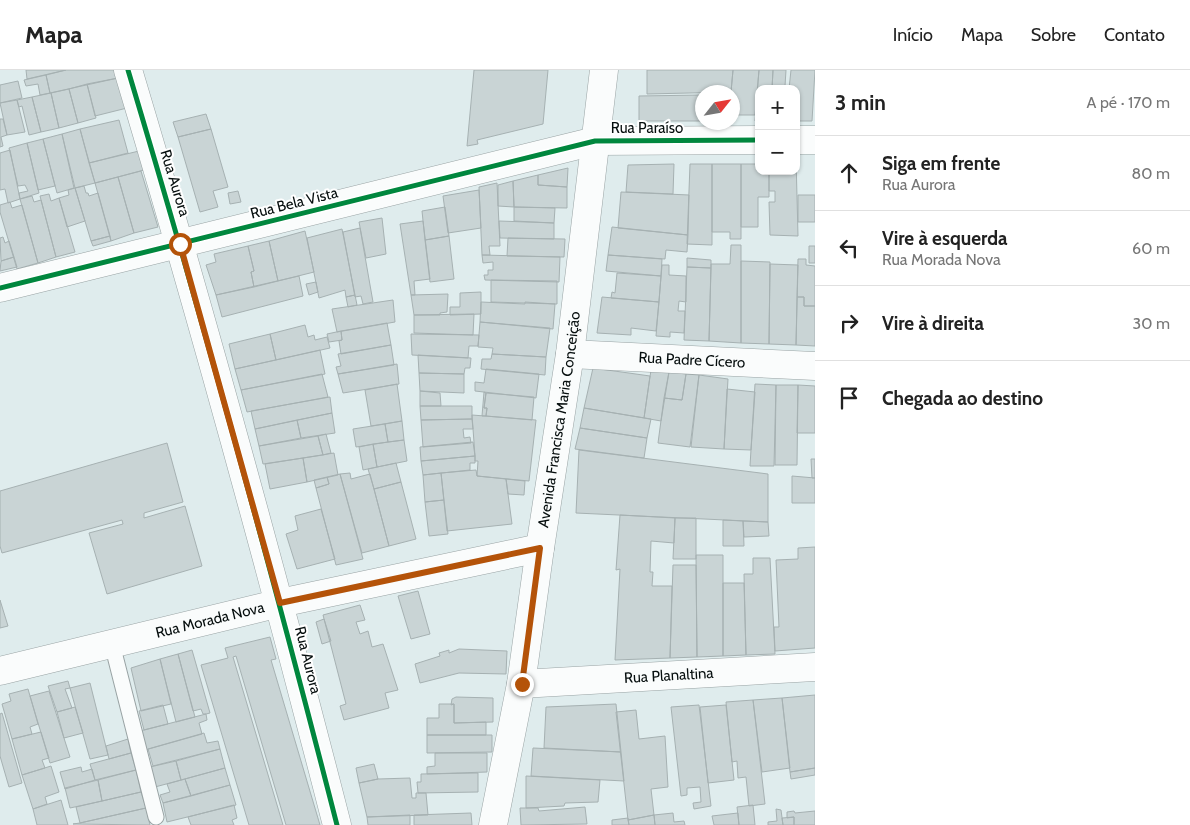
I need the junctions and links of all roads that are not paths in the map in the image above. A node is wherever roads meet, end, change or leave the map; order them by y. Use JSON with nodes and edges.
{"nodes":[{"id":1,"x":128,"y":70,"type":"edge"},
{"id":2,"x":604,"y":70,"type":"edge"},
{"id":3,"x":755,"y":140,"type":"edge"},
{"id":4,"x":800,"y":140,"type":"edge"},
{"id":5,"x":815,"y":140,"type":"edge"},
{"id":6,"x":595,"y":141,"type":"junction"},
{"id":7,"x":180,"y":244,"type":"junction"},
{"id":8,"x":0,"y":288,"type":"edge"},
{"id":9,"x":570,"y":354,"type":"junction"},
{"id":10,"x":815,"y":366,"type":"edge"},
{"id":11,"x":540,"y":548,"type":"junction"},
{"id":12,"x":280,"y":603,"type":"junction"},
{"id":13,"x":112,"y":644,"type":"junction"},
{"id":14,"x":815,"y":668,"type":"edge"},
{"id":15,"x":0,"y":671,"type":"edge"},
{"id":16,"x":522,"y":684,"type":"junction"},
{"id":17,"x":156,"y":817,"type":"dead end"},
{"id":18,"x":337,"y":825,"type":"edge"},
{"id":19,"x":493,"y":825,"type":"edge"}],
"edges":[{"from":1,"to":7,"type":"street","name":"Rua Aurora"},
{"from":2,"to":6,"type":"street","name":"Avenida Francisca Maria Conceição"},
{"from":3,"to":6,"type":"street","name":"Rua Paraíso"},
{"from":4,"to":5,"type":"street"},
{"from":6,"to":7,"type":"street","name":"Rua Bela Vista"},
{"from":6,"to":9,"type":"street","name":"Avenida Francisca Maria Conceição"},
{"from":7,"to":8,"type":"street","name":"Rua Bela Vista"},
{"from":7,"to":12,"type":"street","name":"Rua Aurora"},
{"from":9,"to":10,"type":"street","name":"Rua Padre Cícero"},
{"from":9,"to":11,"type":"street","name":"Avenida Francisca Maria Conceição"},
{"from":11,"to":12,"type":"street","name":"Rua Morada Nova"},
{"from":11,"to":16,"type":"street","name":"Avenida Francisca Maria Conceição"},
{"from":12,"to":13,"type":"street","name":"Rua Morada Nova"},
{"from":12,"to":18,"type":"street","name":"Rua Aurora"},
{"from":13,"to":15,"type":"street","name":"Rua Morada Nova"},
{"from":13,"to":17,"type":"lane"},
{"from":14,"to":16,"type":"street","name":"Rua Planaltina"},
{"from":16,"to":19,"type":"street","name":"Avenida Francisca Maria Conceição"}]}
